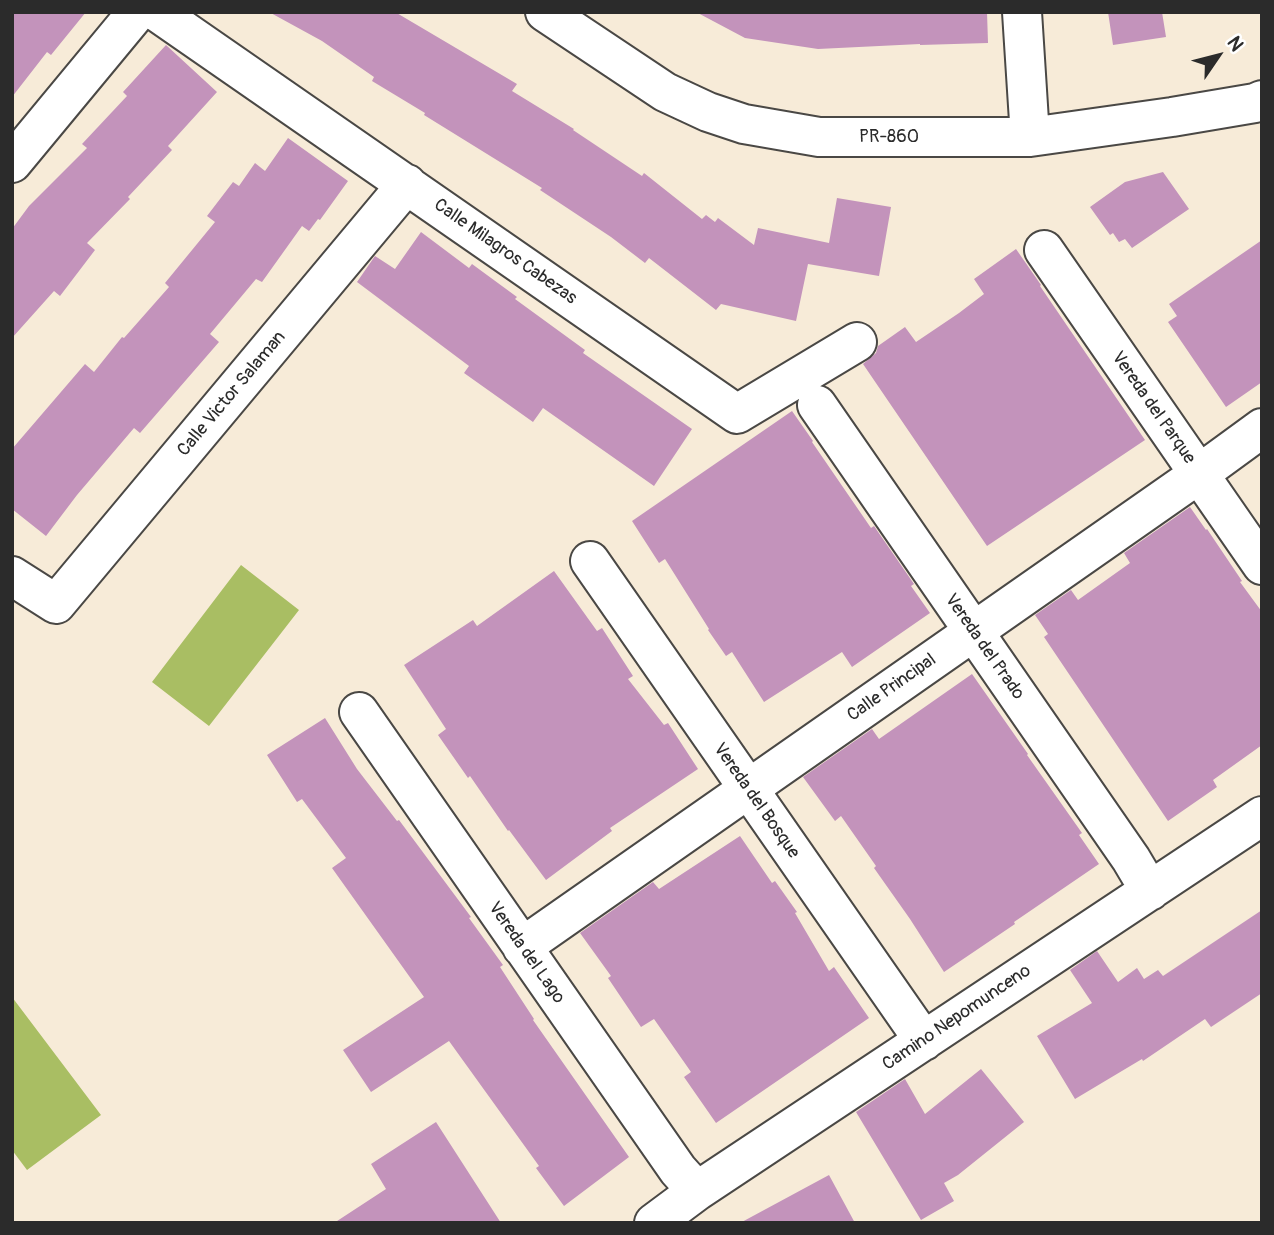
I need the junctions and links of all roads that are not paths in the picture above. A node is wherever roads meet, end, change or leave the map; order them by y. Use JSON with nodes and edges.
{"nodes":[{"id":1,"x":137,"y":12,"type":"edge"},
{"id":2,"x":157,"y":12,"type":"edge"},
{"id":3,"x":545,"y":12,"type":"edge"},
{"id":4,"x":1022,"y":12,"type":"edge"},
{"id":5,"x":1262,"y":100,"type":"edge"},
{"id":6,"x":1030,"y":137,"type":"junction"},
{"id":7,"x":12,"y":163,"type":"edge"},
{"id":8,"x":407,"y":184,"type":"junction"},
{"id":9,"x":1044,"y":250,"type":"dead end"},
{"id":10,"x":857,"y":342,"type":"dead end"},
{"id":11,"x":817,"y":405,"type":"dead end"},
{"id":12,"x":1262,"y":428,"type":"edge"},
{"id":13,"x":1199,"y":474,"type":"junction"},
{"id":14,"x":590,"y":561,"type":"dead end"},
{"id":15,"x":1262,"y":565,"type":"edge"},
{"id":16,"x":12,"y":576,"type":"edge"},
{"id":17,"x":973,"y":631,"type":"junction"},
{"id":18,"x":359,"y":712,"type":"dead end"},
{"id":19,"x":747,"y":789,"type":"junction"},
{"id":20,"x":1262,"y":816,"type":"edge"},
{"id":21,"x":1150,"y":891,"type":"junction"},
{"id":22,"x":522,"y":947,"type":"junction"},
{"id":23,"x":924,"y":1041,"type":"junction"},
{"id":24,"x":697,"y":1191,"type":"junction"},
{"id":25,"x":654,"y":1223,"type":"edge"}],
"edges":[{"from":1,"to":7,"type":"street"},
{"from":2,"to":8,"type":"street","name":"Calle Milagros Cabezas"},
{"from":3,"to":6,"type":"street","name":"PR-860","number":"PR-860"},
{"from":4,"to":6,"type":"street"},
{"from":5,"to":6,"type":"street","name":"PR-860","number":"PR-860"},
{"from":8,"to":10,"type":"street","name":"Calle Milagros Cabezas"},
{"from":8,"to":16,"type":"street","name":"Calle Victor Salaman"},
{"from":9,"to":13,"type":"street","name":"Vereda del Parque"},
{"from":11,"to":17,"type":"street","name":"Vereda del Prado"},
{"from":12,"to":13,"type":"street","name":"Calle Principal"},
{"from":13,"to":15,"type":"street","name":"Vereda del Parque"},
{"from":13,"to":17,"type":"street","name":"Calle Principal"},
{"from":14,"to":19,"type":"street","name":"Vereda del Bosque"},
{"from":17,"to":19,"type":"street","name":"Calle Principal"},
{"from":17,"to":21,"type":"street","name":"Vereda del Prado"},
{"from":18,"to":22,"type":"street","name":"Vereda del Lago"},
{"from":19,"to":22,"type":"street","name":"Calle Principal"},
{"from":19,"to":23,"type":"street","name":"Vereda del Bosque"},
{"from":20,"to":21,"type":"street","name":"Camino Nepomunceno"},
{"from":21,"to":23,"type":"street","name":"Camino Nepomunceno"},
{"from":22,"to":24,"type":"street","name":"Vereda del Lago"},
{"from":23,"to":24,"type":"street","name":"Camino Nepomunceno"},
{"from":24,"to":25,"type":"street","name":"Camino Nepomunceno"}]}
